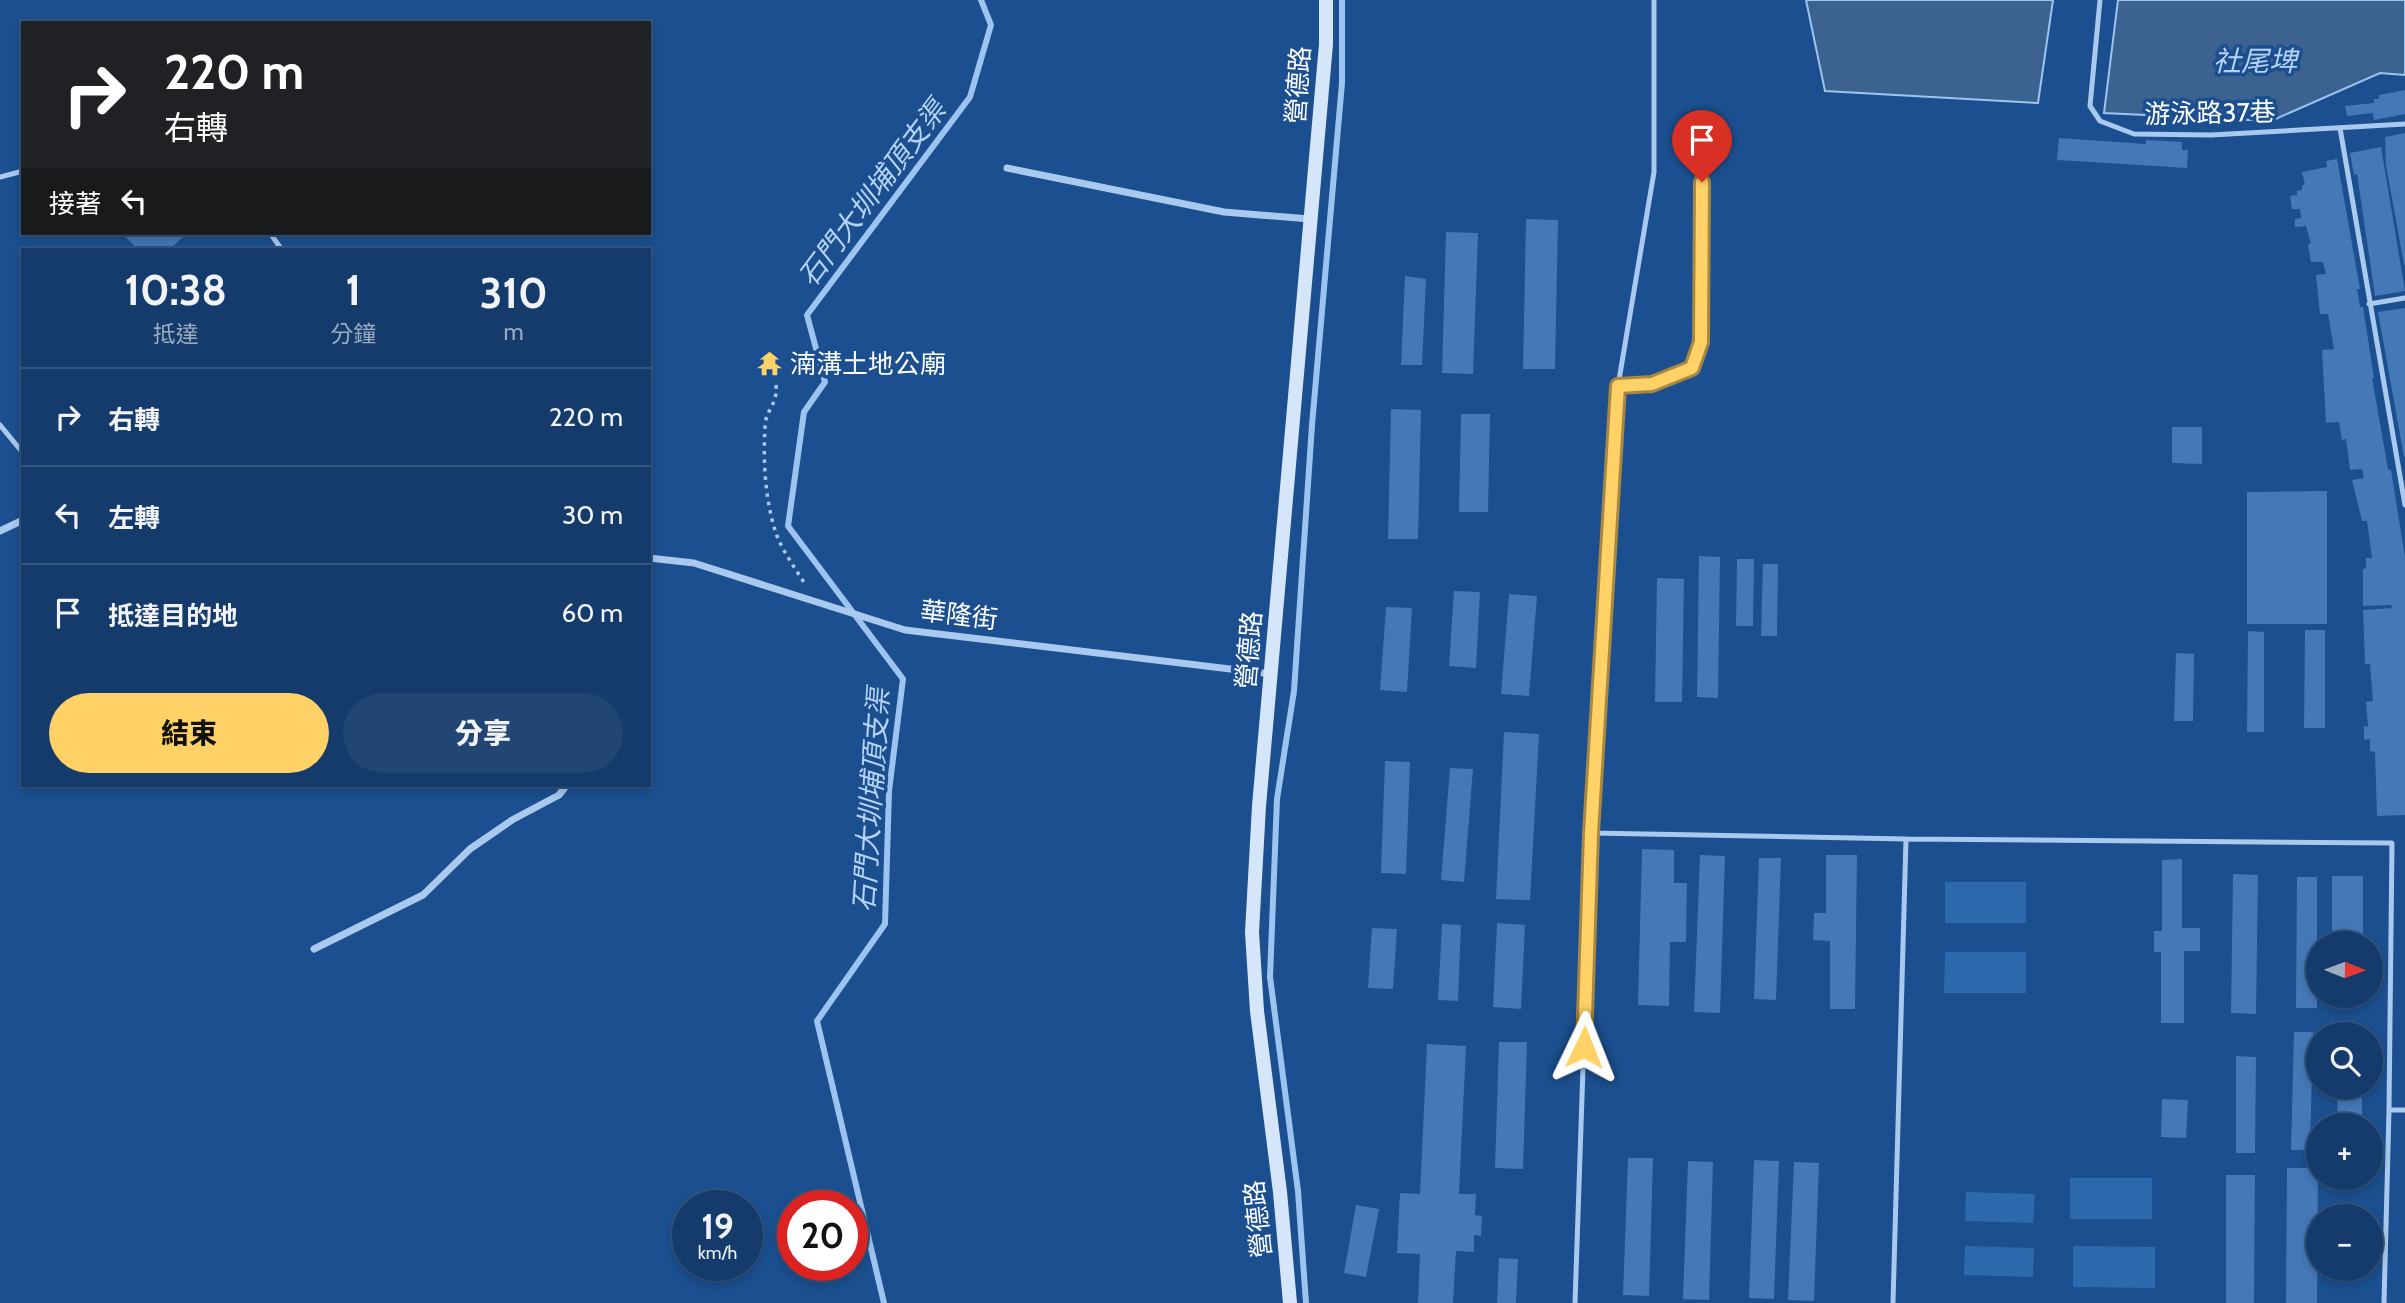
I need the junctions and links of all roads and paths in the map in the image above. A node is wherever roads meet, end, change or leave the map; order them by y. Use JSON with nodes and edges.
{"nodes":[{"id":1,"x":1326,"y":0,"type":"edge"},
{"id":2,"x":1654,"y":0,"type":"edge"},
{"id":3,"x":2100,"y":0,"type":"edge"},
{"id":4,"x":2405,"y":124,"type":"edge"},
{"id":5,"x":2340,"y":128,"type":"junction"},
{"id":6,"x":1007,"y":168,"type":"dead end"},
{"id":7,"x":21,"y":172,"type":"edge"},
{"id":8,"x":0,"y":177,"type":"edge"},
{"id":9,"x":1702,"y":182,"type":"dead end"},
{"id":10,"x":1311,"y":219,"type":"junction"},
{"id":11,"x":2405,"y":298,"type":"edge"},
{"id":12,"x":2369,"y":304,"type":"junction"},
{"id":13,"x":776,"y":386,"type":"dead end"},
{"id":14,"x":1618,"y":386,"type":"junction"},
{"id":15,"x":0,"y":425,"type":"edge"},
{"id":16,"x":21,"y":451,"type":"edge"},
{"id":17,"x":2402,"y":468,"type":"edge"},
{"id":18,"x":2405,"y":505,"type":"edge"},
{"id":19,"x":21,"y":521,"type":"edge"},
{"id":20,"x":0,"y":531,"type":"edge"},
{"id":21,"x":651,"y":558,"type":"edge"},
{"id":22,"x":808,"y":589,"type":"dead end"},
{"id":23,"x":1272,"y":674,"type":"junction"},
{"id":24,"x":565,"y":787,"type":"edge"},
{"id":25,"x":1591,"y":833,"type":"junction"},
{"id":26,"x":1906,"y":839,"type":"junction"},
{"id":27,"x":314,"y":949,"type":"dead end"},
{"id":28,"x":2389,"y":1110,"type":"junction"},
{"id":29,"x":2405,"y":1110,"type":"edge"},
{"id":30,"x":1290,"y":1303,"type":"edge"},
{"id":31,"x":1575,"y":1303,"type":"edge"},
{"id":32,"x":1894,"y":1303,"type":"edge"},
{"id":33,"x":2384,"y":1303,"type":"edge"}],
"edges":[{"from":1,"to":10,"type":"street","name":"營德路"},
{"from":2,"to":14,"type":"lane"},
{"from":3,"to":5,"type":"lane","name":"游泳路37巷"},
{"from":4,"to":5,"type":"lane","name":"游泳路37巷"},
{"from":5,"to":12,"type":"lane"},
{"from":6,"to":10,"type":"street"},
{"from":7,"to":8,"type":"lane"},
{"from":9,"to":14,"type":"lane"},
{"from":10,"to":23,"type":"street","name":"營德路"},
{"from":11,"to":12,"type":"lane"},
{"from":12,"to":17,"type":"lane"},
{"from":13,"to":22,"type":"path"},
{"from":14,"to":25,"type":"lane"},
{"from":15,"to":16,"type":"lane"},
{"from":17,"to":18,"type":"lane"},
{"from":19,"to":20,"type":"street"},
{"from":21,"to":23,"type":"street","name":"華隆街"},
{"from":23,"to":30,"type":"street","name":"營德路"},
{"from":24,"to":27,"type":"street"},
{"from":25,"to":26,"type":"lane"},
{"from":25,"to":31,"type":"lane"},
{"from":26,"to":28,"type":"lane"},
{"from":26,"to":32,"type":"lane"},
{"from":28,"to":29,"type":"lane"},
{"from":28,"to":33,"type":"lane"}]}
